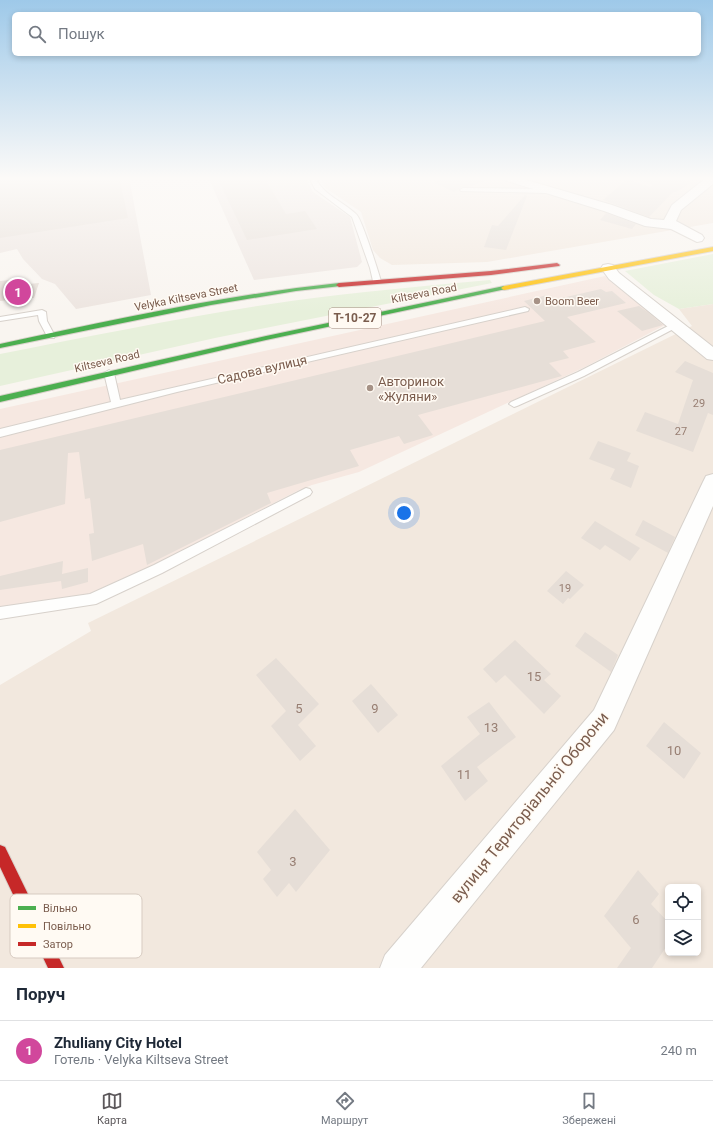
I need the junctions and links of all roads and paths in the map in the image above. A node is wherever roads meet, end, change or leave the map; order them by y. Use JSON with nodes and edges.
{"nodes":[{"id":1,"x":357,"y":222,"type":"edge"},
{"id":2,"x":643,"y":222,"type":"edge"},
{"id":3,"x":668,"y":222,"type":"edge"},
{"id":4,"x":673,"y":225,"type":"junction"},
{"id":5,"x":702,"y":237,"type":"joint"},
{"id":6,"x":682,"y":241,"type":"dead end"},
{"id":7,"x":713,"y":249,"type":"edge"},
{"id":8,"x":563,"y":264,"type":"dead end"},
{"id":9,"x":608,"y":268,"type":"junction"},
{"id":10,"x":377,"y":281,"type":"junction"},
{"id":11,"x":525,"y":309,"type":"dead end"},
{"id":12,"x":0,"y":319,"type":"edge"},
{"id":13,"x":677,"y":325,"type":"junction"},
{"id":14,"x":51,"y":336,"type":"junction"},
{"id":15,"x":0,"y":346,"type":"edge"},
{"id":16,"x":713,"y":355,"type":"edge"},
{"id":17,"x":109,"y":372,"type":"junction"},
{"id":18,"x":0,"y":399,"type":"edge"},
{"id":19,"x":116,"y":404,"type":"junction"},
{"id":20,"x":514,"y":404,"type":"dead end"},
{"id":21,"x":0,"y":433,"type":"edge"},
{"id":22,"x":713,"y":482,"type":"edge"},
{"id":23,"x":306,"y":492,"type":"dead end"},
{"id":24,"x":0,"y":613,"type":"edge"},
{"id":25,"x":0,"y":852,"type":"edge"},
{"id":26,"x":20,"y":894,"type":"edge"},
{"id":27,"x":51,"y":958,"type":"edge"},
{"id":28,"x":56,"y":968,"type":"edge"},
{"id":29,"x":398,"y":968,"type":"edge"}],
"edges":[{"from":1,"to":10,"type":"lane"},
{"from":2,"to":4,"type":"street"},
{"from":3,"to":4,"type":"street"},
{"from":4,"to":5,"type":"street"},
{"from":5,"to":6,"type":"main road"},
{"from":7,"to":9,"type":"main road","name":"Kiltseva Road","number":"Т-10-27"},
{"from":8,"to":10,"type":"main road","name":"Kiltseva Road"},
{"from":9,"to":13,"type":"street"},
{"from":9,"to":17,"type":"main road","name":"Kiltseva Road","number":"Т-10-27"},
{"from":10,"to":14,"type":"main road","name":"Velyka Kiltseva Street"},
{"from":11,"to":19,"type":"lane","name":"Садова вулиця"},
{"from":12,"to":14,"type":"lane"},
{"from":13,"to":16,"type":"street"},
{"from":13,"to":20,"type":"lane"},
{"from":14,"to":15,"type":"main road","name":"Velyka Kiltseva Street"},
{"from":17,"to":18,"type":"main road","name":"Kiltseva Road","number":"Т-10-27"},
{"from":17,"to":19,"type":"lane"},
{"from":19,"to":21,"type":"lane","name":"Садова вулиця"},
{"from":22,"to":29,"type":"street","name":"вулиця Територіальної Оборони"},
{"from":23,"to":24,"type":"lane"},
{"from":25,"to":26,"type":"main road"},
{"from":27,"to":28,"type":"main road"}]}
